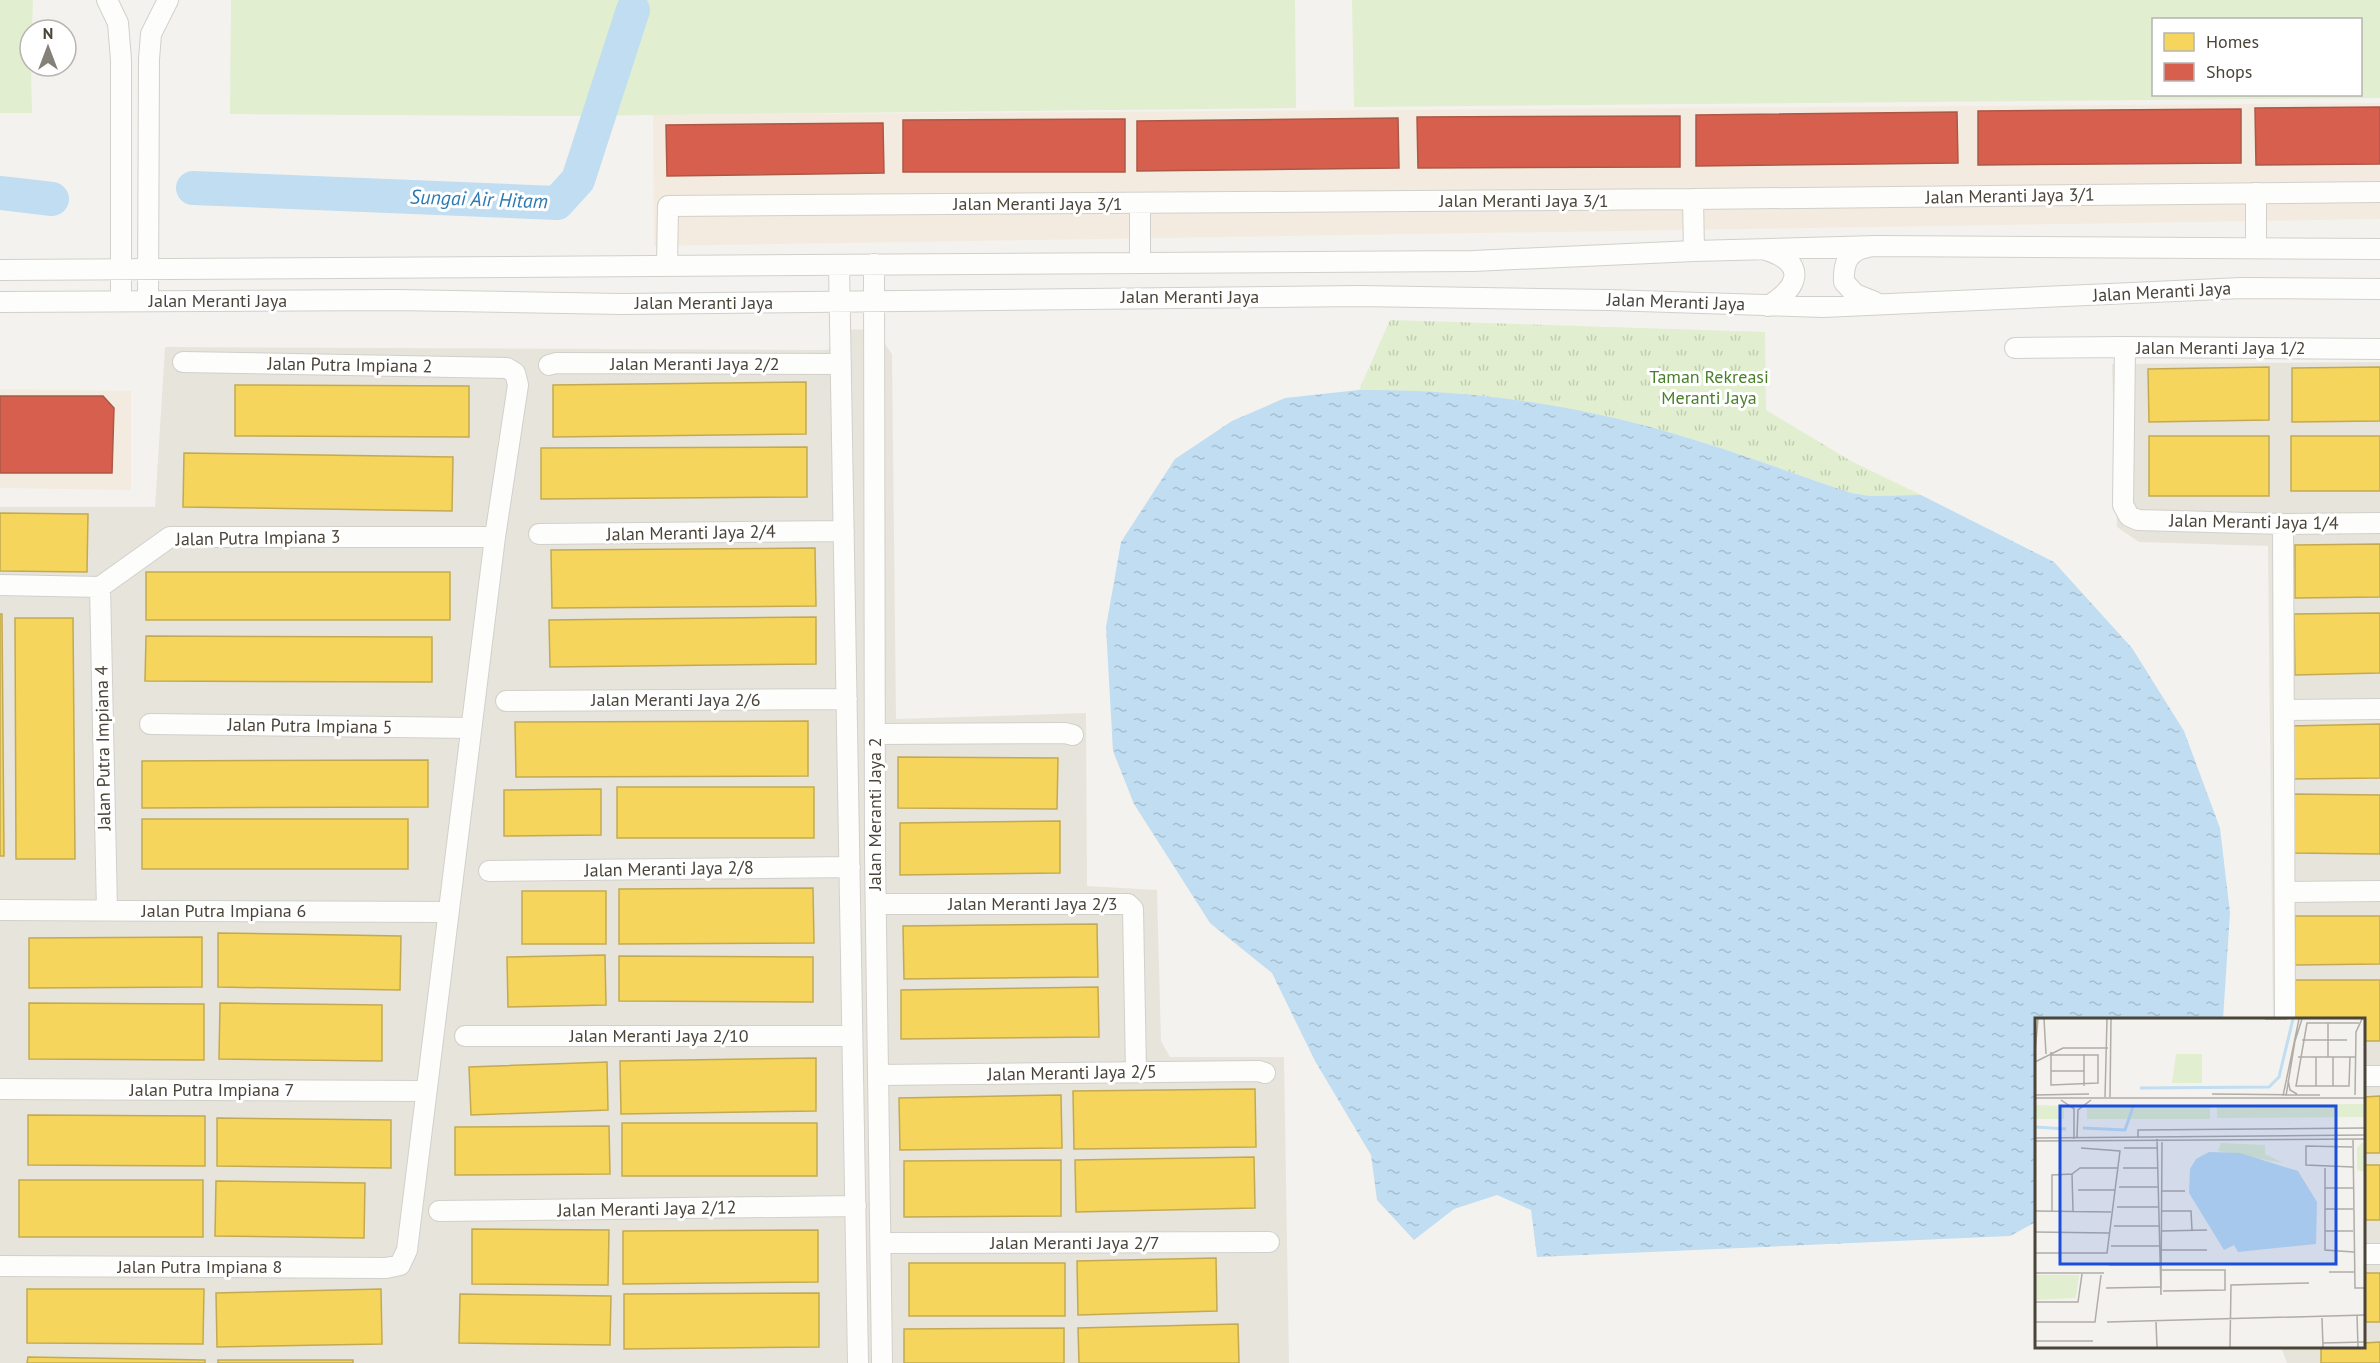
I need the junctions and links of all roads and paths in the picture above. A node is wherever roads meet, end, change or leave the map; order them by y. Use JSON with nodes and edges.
{"nodes":[{"id":1,"x":107,"y":0,"type":"edge"},
{"id":2,"x":168,"y":0,"type":"edge"},
{"id":3,"x":2380,"y":192,"type":"edge"},
{"id":4,"x":2256,"y":193,"type":"junction"},
{"id":5,"x":1694,"y":199,"type":"junction"},
{"id":6,"x":1140,"y":203,"type":"junction"},
{"id":7,"x":1876,"y":246,"type":"junction"},
{"id":8,"x":2256,"y":248,"type":"junction"},
{"id":9,"x":1763,"y":249,"type":"junction"},
{"id":10,"x":2380,"y":249,"type":"edge"},
{"id":11,"x":1694,"y":251,"type":"junction"},
{"id":12,"x":1140,"y":262,"type":"junction"},
{"id":13,"x":874,"y":264,"type":"junction"},
{"id":14,"x":839,"y":265,"type":"junction"},
{"id":15,"x":668,"y":266,"type":"junction"},
{"id":16,"x":0,"y":270,"type":"edge"},
{"id":17,"x":121,"y":270,"type":"junction"},
{"id":18,"x":148,"y":270,"type":"junction"},
{"id":19,"x":2380,"y":289,"type":"edge"},
{"id":20,"x":121,"y":301,"type":"junction"},
{"id":21,"x":148,"y":301,"type":"junction"},
{"id":22,"x":875,"y":301,"type":"junction"},
{"id":23,"x":0,"y":302,"type":"edge"},
{"id":24,"x":840,"y":302,"type":"junction"},
{"id":25,"x":1884,"y":305,"type":"junction"},
{"id":26,"x":1768,"y":306,"type":"junction"},
{"id":27,"x":2125,"y":347,"type":"junction"},
{"id":28,"x":2015,"y":348,"type":"dead end"},
{"id":29,"x":2380,"y":349,"type":"edge"},
{"id":30,"x":183,"y":362,"type":"dead end"},
{"id":31,"x":841,"y":364,"type":"junction"},
{"id":32,"x":549,"y":365,"type":"dead end"},
{"id":33,"x":843,"y":463,"type":"junction"},
{"id":34,"x":875,"y":464,"type":"junction"},
{"id":35,"x":2129,"y":516,"type":"joint"},
{"id":36,"x":2380,"y":523,"type":"edge"},
{"id":37,"x":2283,"y":524,"type":"junction"},
{"id":38,"x":844,"y":531,"type":"junction"},
{"id":39,"x":539,"y":534,"type":"dead end"},
{"id":40,"x":495,"y":537,"type":"junction"},
{"id":41,"x":0,"y":585,"type":"edge"},
{"id":42,"x":100,"y":587,"type":"junction"},
{"id":43,"x":847,"y":699,"type":"junction"},
{"id":44,"x":506,"y":701,"type":"dead end"},
{"id":45,"x":2380,"y":709,"type":"edge"},
{"id":46,"x":2284,"y":710,"type":"junction"},
{"id":47,"x":150,"y":724,"type":"dead end"},
{"id":48,"x":471,"y":728,"type":"junction"},
{"id":49,"x":875,"y":734,"type":"junction"},
{"id":50,"x":1073,"y":735,"type":"dead end"},
{"id":51,"x":875,"y":787,"type":"junction"},
{"id":52,"x":848,"y":788,"type":"junction"},
{"id":53,"x":850,"y":867,"type":"junction"},
{"id":54,"x":489,"y":871,"type":"dead end"},
{"id":55,"x":2380,"y":891,"type":"edge"},
{"id":56,"x":2285,"y":892,"type":"junction"},
{"id":57,"x":876,"y":904,"type":"junction"},
{"id":58,"x":0,"y":910,"type":"edge"},
{"id":59,"x":107,"y":910,"type":"junction"},
{"id":60,"x":447,"y":912,"type":"junction"},
{"id":61,"x":2285,"y":1018,"type":"edge"},
{"id":62,"x":852,"y":1035,"type":"junction"},
{"id":63,"x":465,"y":1036,"type":"dead end"},
{"id":64,"x":1136,"y":1072,"type":"junction"},
{"id":65,"x":1265,"y":1073,"type":"dead end"},
{"id":66,"x":878,"y":1075,"type":"junction"},
{"id":67,"x":0,"y":1089,"type":"edge"},
{"id":68,"x":425,"y":1091,"type":"junction"},
{"id":69,"x":854,"y":1120,"type":"junction"},
{"id":70,"x":879,"y":1120,"type":"junction"},
{"id":71,"x":856,"y":1206,"type":"junction"},
{"id":72,"x":439,"y":1211,"type":"dead end"},
{"id":73,"x":1269,"y":1242,"type":"dead end"},
{"id":74,"x":881,"y":1243,"type":"junction"},
{"id":75,"x":0,"y":1266,"type":"edge"},
{"id":76,"x":858,"y":1363,"type":"edge"},
{"id":77,"x":882,"y":1363,"type":"edge"}],
"edges":[{"from":1,"to":17,"type":"street"},
{"from":2,"to":18,"type":"street"},
{"from":3,"to":4,"type":"street","name":"Jalan Meranti Jaya 3/1"},
{"from":4,"to":5,"type":"street","name":"Jalan Meranti Jaya 3/1"},
{"from":4,"to":8,"type":"street"},
{"from":5,"to":6,"type":"street","name":"Jalan Meranti Jaya 3/1"},
{"from":5,"to":11,"type":"street"},
{"from":6,"to":12,"type":"street"},
{"from":6,"to":15,"type":"street","name":"Jalan Meranti Jaya 3/1"},
{"from":7,"to":8,"type":"street","name":"Jalan Meranti Jaya"},
{"from":7,"to":9,"type":"street","name":"Jalan Meranti Jaya"},
{"from":7,"to":25,"type":"street"},
{"from":8,"to":10,"type":"street","name":"Jalan Meranti Jaya"},
{"from":9,"to":11,"type":"street","name":"Jalan Meranti Jaya"},
{"from":9,"to":26,"type":"street"},
{"from":11,"to":12,"type":"street","name":"Jalan Meranti Jaya"},
{"from":12,"to":13,"type":"street","name":"Jalan Meranti Jaya"},
{"from":13,"to":14,"type":"street","name":"Jalan Meranti Jaya"},
{"from":13,"to":22,"type":"street","name":"Jalan Meranti Jaya 2"},
{"from":14,"to":15,"type":"street","name":"Jalan Meranti Jaya"},
{"from":14,"to":24,"type":"street","name":"Jalan Meranti Jaya 2"},
{"from":15,"to":18,"type":"street","name":"Jalan Meranti Jaya"},
{"from":16,"to":17,"type":"street","name":"Jalan Meranti Jaya"},
{"from":17,"to":18,"type":"street","name":"Jalan Meranti Jaya"},
{"from":17,"to":20,"type":"street"},
{"from":18,"to":21,"type":"street"},
{"from":19,"to":25,"type":"street","name":"Jalan Meranti Jaya"},
{"from":20,"to":21,"type":"street","name":"Jalan Meranti Jaya"},
{"from":20,"to":23,"type":"street","name":"Jalan Meranti Jaya"},
{"from":21,"to":24,"type":"street","name":"Jalan Meranti Jaya"},
{"from":22,"to":24,"type":"street","name":"Jalan Meranti Jaya"},
{"from":22,"to":26,"type":"street","name":"Jalan Meranti Jaya"},
{"from":22,"to":34,"type":"street","name":"Jalan Meranti Jaya 2"},
{"from":24,"to":31,"type":"street","name":"Jalan Meranti Jaya 2"},
{"from":25,"to":26,"type":"street","name":"Jalan Meranti Jaya"},
{"from":27,"to":28,"type":"street"},
{"from":27,"to":29,"type":"street","name":"Jalan Meranti Jaya 1/2"},
{"from":27,"to":35,"type":"street","name":"Jalan Meranti Jaya 1/2"},
{"from":30,"to":40,"type":"street","name":"Jalan Putra Impiana 2"},
{"from":31,"to":32,"type":"street","name":"Jalan Meranti Jaya 2/2"},
{"from":31,"to":33,"type":"street","name":"Jalan Meranti Jaya 2"},
{"from":33,"to":34,"type":"street"},
{"from":33,"to":38,"type":"street","name":"Jalan Meranti Jaya 2"},
{"from":34,"to":49,"type":"street","name":"Jalan Meranti Jaya 2"},
{"from":35,"to":37,"type":"street","name":"Jalan Meranti Jaya 1/4"},
{"from":36,"to":37,"type":"street","name":"Jalan Meranti Jaya 1/4"},
{"from":37,"to":46,"type":"street"},
{"from":38,"to":39,"type":"street","name":"Jalan Meranti Jaya 2/4"},
{"from":38,"to":43,"type":"street","name":"Jalan Meranti Jaya 2"},
{"from":40,"to":42,"type":"street","name":"Jalan Putra Impiana 3"},
{"from":40,"to":48,"type":"street"},
{"from":41,"to":42,"type":"street"},
{"from":42,"to":59,"type":"street","name":"Jalan Putra Impiana 4"},
{"from":43,"to":44,"type":"street","name":"Jalan Meranti Jaya 2/6"},
{"from":43,"to":52,"type":"street","name":"Jalan Meranti Jaya 2"},
{"from":45,"to":46,"type":"street"},
{"from":46,"to":56,"type":"street"},
{"from":47,"to":48,"type":"street","name":"Jalan Putra Impiana 5"},
{"from":48,"to":60,"type":"street"},
{"from":49,"to":50,"type":"street"},
{"from":49,"to":51,"type":"street","name":"Jalan Meranti Jaya 2"},
{"from":51,"to":52,"type":"street"},
{"from":51,"to":57,"type":"street","name":"Jalan Meranti Jaya 2"},
{"from":52,"to":53,"type":"street","name":"Jalan Meranti Jaya 2"},
{"from":53,"to":54,"type":"street","name":"Jalan Meranti Jaya 2/8"},
{"from":53,"to":62,"type":"street","name":"Jalan Meranti Jaya 2"},
{"from":55,"to":56,"type":"street"},
{"from":56,"to":61,"type":"street"},
{"from":57,"to":64,"type":"street","name":"Jalan Meranti Jaya 2/3"},
{"from":57,"to":66,"type":"street","name":"Jalan Meranti Jaya 2"},
{"from":58,"to":59,"type":"street","name":"Jalan Putra Impiana 6"},
{"from":59,"to":60,"type":"street","name":"Jalan Putra Impiana 6"},
{"from":60,"to":68,"type":"street"},
{"from":62,"to":63,"type":"street","name":"Jalan Meranti Jaya 2/10"},
{"from":62,"to":69,"type":"street","name":"Jalan Meranti Jaya 2"},
{"from":64,"to":65,"type":"street","name":"Jalan Meranti Jaya 2/5"},
{"from":64,"to":66,"type":"street","name":"Jalan Meranti Jaya 2/5"},
{"from":66,"to":70,"type":"street","name":"Jalan Meranti Jaya 2"},
{"from":67,"to":68,"type":"street","name":"Jalan Putra Impiana 7"},
{"from":68,"to":75,"type":"street","name":"Jalan Putra Impiana 8"},
{"from":69,"to":70,"type":"street"},
{"from":69,"to":71,"type":"street","name":"Jalan Meranti Jaya 2"},
{"from":70,"to":74,"type":"street","name":"Jalan Meranti Jaya 2"},
{"from":71,"to":72,"type":"street","name":"Jalan Meranti Jaya 2/12"},
{"from":71,"to":76,"type":"street","name":"Jalan Meranti Jaya 2"},
{"from":73,"to":74,"type":"street","name":"Jalan Meranti Jaya 2/7"},
{"from":74,"to":77,"type":"street","name":"Jalan Meranti Jaya 2"}]}
